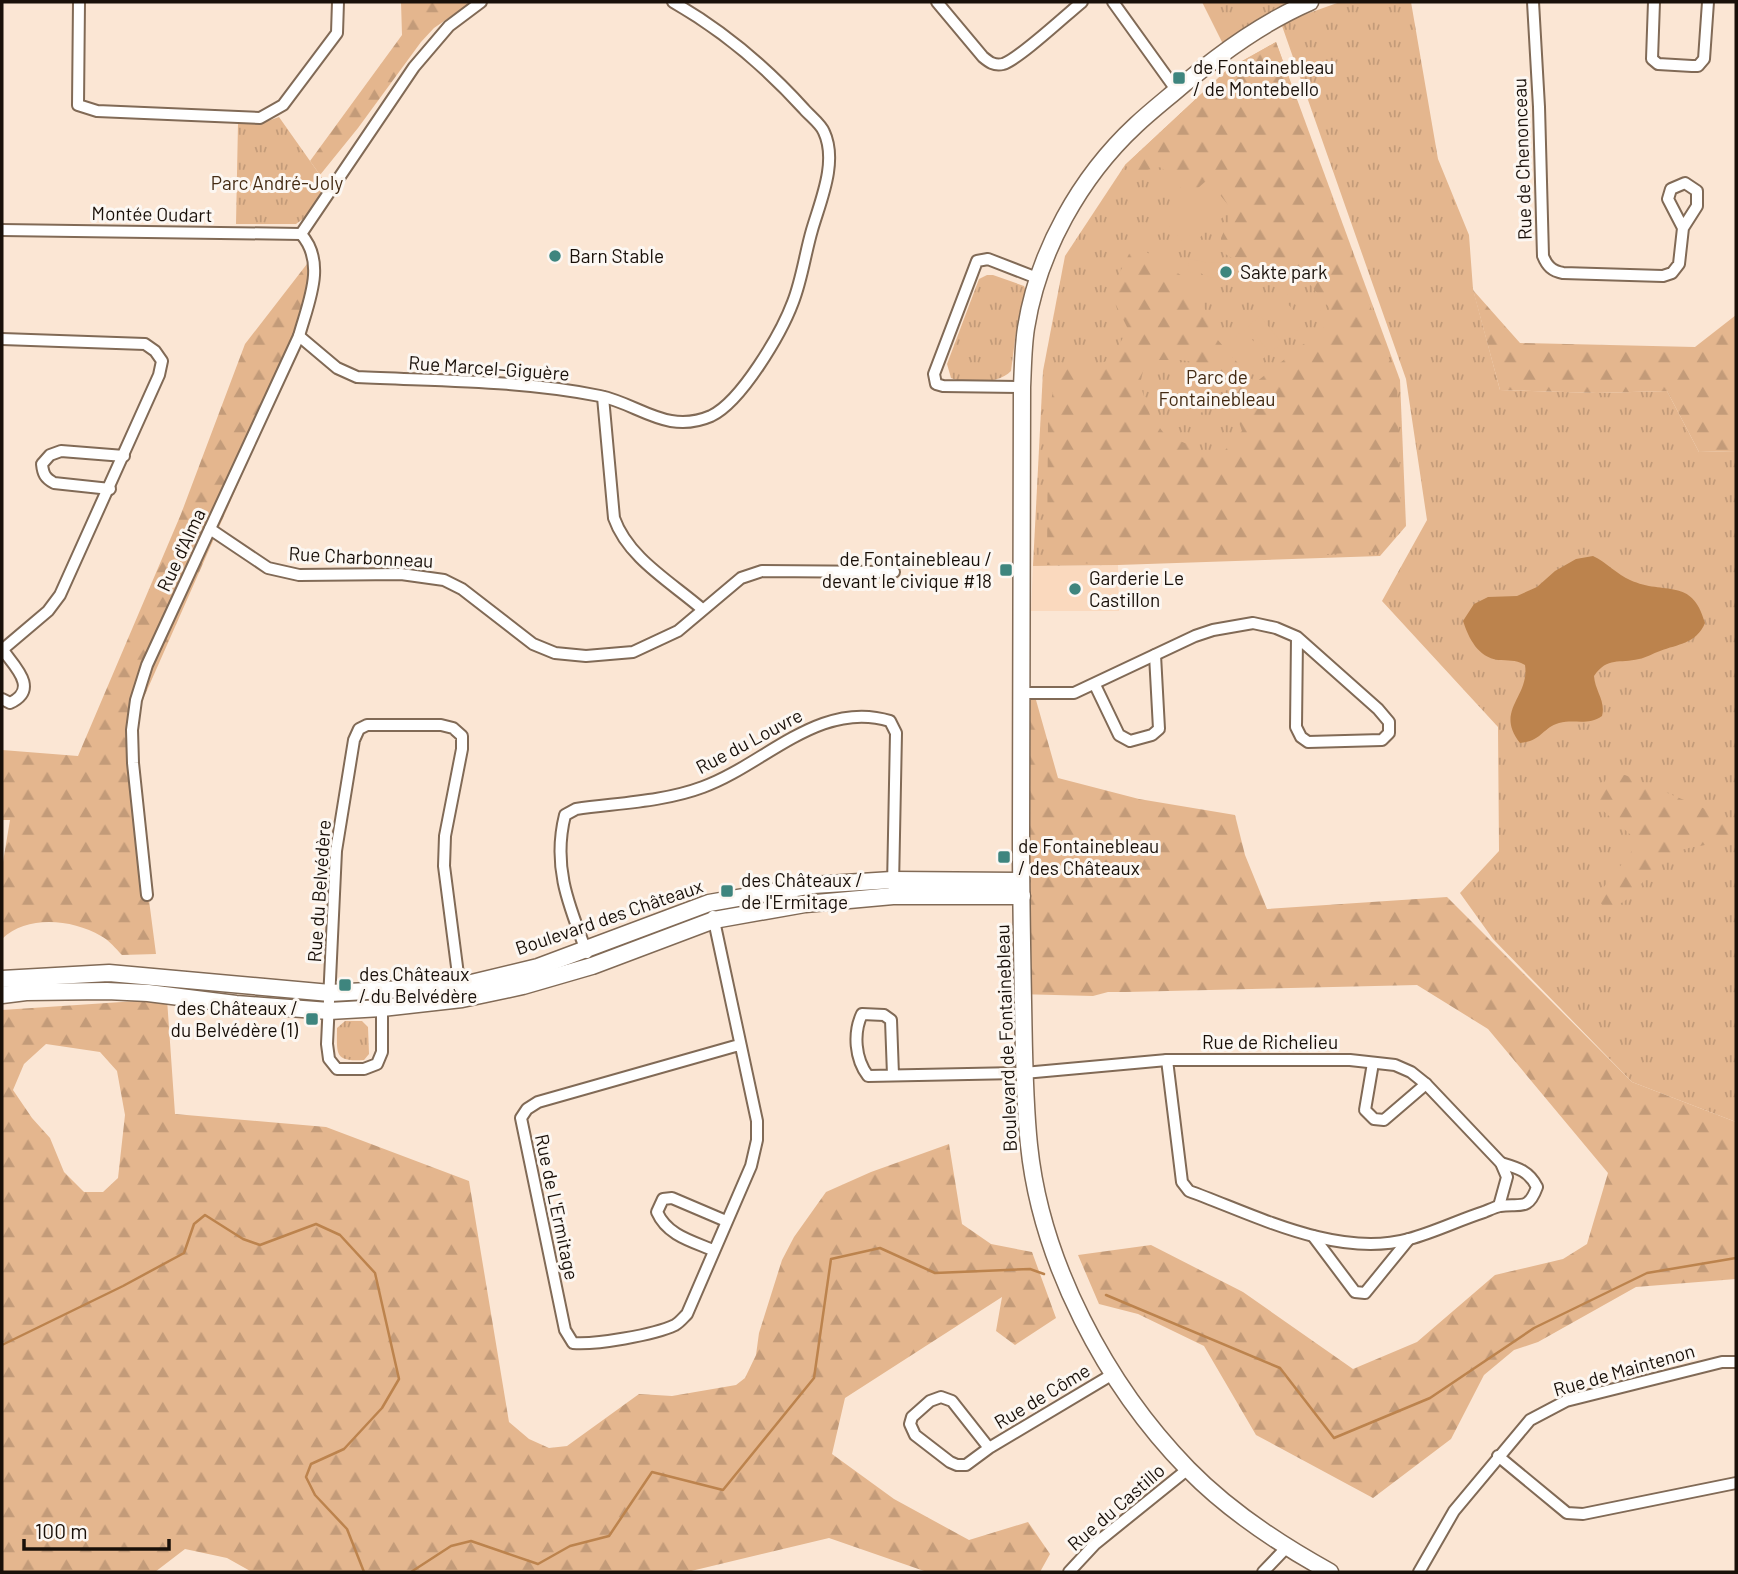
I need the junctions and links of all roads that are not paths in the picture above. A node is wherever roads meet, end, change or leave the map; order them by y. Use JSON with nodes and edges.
{"nodes":[{"id":1,"x":79,"y":2,"type":"edge"},
{"id":2,"x":338,"y":2,"type":"edge"},
{"id":3,"x":481,"y":2,"type":"edge"},
{"id":4,"x":673,"y":2,"type":"edge"},
{"id":5,"x":937,"y":2,"type":"edge"},
{"id":6,"x":1082,"y":2,"type":"edge"},
{"id":7,"x":1113,"y":2,"type":"edge"},
{"id":8,"x":1310,"y":2,"type":"edge"},
{"id":9,"x":1533,"y":2,"type":"edge"},
{"id":10,"x":1654,"y":2,"type":"edge"},
{"id":11,"x":1707,"y":2,"type":"edge"},
{"id":12,"x":1177,"y":90,"type":"junction"},
{"id":13,"x":1683,"y":228,"type":"dead end"},
{"id":14,"x":2,"y":230,"type":"edge"},
{"id":15,"x":301,"y":234,"type":"junction"},
{"id":16,"x":1037,"y":278,"type":"junction"},
{"id":17,"x":299,"y":336,"type":"junction"},
{"id":18,"x":2,"y":339,"type":"edge"},
{"id":19,"x":1021,"y":387,"type":"junction"},
{"id":20,"x":603,"y":397,"type":"junction"},
{"id":21,"x":124,"y":456,"type":"junction"},
{"id":22,"x":110,"y":489,"type":"junction"},
{"id":23,"x":210,"y":529,"type":"junction"},
{"id":24,"x":894,"y":572,"type":"dead end"},
{"id":25,"x":702,"y":609,"type":"junction"},
{"id":26,"x":1297,"y":637,"type":"junction"},
{"id":27,"x":2,"y":650,"type":"edge"},
{"id":28,"x":1155,"y":655,"type":"junction"},
{"id":29,"x":1096,"y":685,"type":"junction"},
{"id":30,"x":1021,"y":693,"type":"junction"},
{"id":31,"x":2,"y":699,"type":"edge"},
{"id":32,"x":893,"y":888,"type":"junction"},
{"id":33,"x":1021,"y":888,"type":"junction"},
{"id":34,"x":147,"y":895,"type":"dead end"},
{"id":35,"x":709,"y":903,"type":"junction"},
{"id":36,"x":714,"y":920,"type":"junction"},
{"id":37,"x":586,"y":950,"type":"junction"},
{"id":38,"x":592,"y":966,"type":"junction"},
{"id":39,"x":2,"y":979,"type":"edge"},
{"id":40,"x":330,"y":993,"type":"junction"},
{"id":41,"x":460,"y":993,"type":"junction"},
{"id":42,"x":2,"y":995,"type":"edge"},
{"id":43,"x":382,"y":1008,"type":"junction"},
{"id":44,"x":329,"y":1010,"type":"junction"},
{"id":45,"x":740,"y":1045,"type":"junction"},
{"id":46,"x":1167,"y":1060,"type":"junction"},
{"id":47,"x":1373,"y":1063,"type":"junction"},
{"id":48,"x":1024,"y":1073,"type":"junction"},
{"id":49,"x":892,"y":1075,"type":"junction"},
{"id":50,"x":1426,"y":1084,"type":"junction"},
{"id":51,"x":1501,"y":1163,"type":"junction"},
{"id":52,"x":1499,"y":1206,"type":"junction"},
{"id":53,"x":726,"y":1221,"type":"junction"},
{"id":54,"x":1312,"y":1236,"type":"junction"},
{"id":55,"x":1409,"y":1240,"type":"junction"},
{"id":56,"x":713,"y":1250,"type":"junction"},
{"id":57,"x":1736,"y":1362,"type":"edge"},
{"id":58,"x":1113,"y":1374,"type":"junction"},
{"id":59,"x":989,"y":1448,"type":"junction"},
{"id":60,"x":1499,"y":1456,"type":"junction"},
{"id":61,"x":1188,"y":1469,"type":"junction"},
{"id":62,"x":1736,"y":1483,"type":"edge"},
{"id":63,"x":1286,"y":1548,"type":"junction"},
{"id":64,"x":1069,"y":1572,"type":"edge"},
{"id":65,"x":1263,"y":1572,"type":"edge"},
{"id":66,"x":1330,"y":1572,"type":"edge"},
{"id":67,"x":1419,"y":1572,"type":"edge"}],
"edges":[{"from":1,"to":2,"type":"street"},
{"from":3,"to":15,"type":"street"},
{"from":4,"to":20,"type":"street","name":"Rue Marcel-Giguère"},
{"from":5,"to":6,"type":"street"},
{"from":7,"to":12,"type":"street"},
{"from":8,"to":12,"type":"street","name":"Boulevard de Fontainebleau"},
{"from":9,"to":13,"type":"street","name":"Rue de Chenonceau"},
{"from":10,"to":11,"type":"street"},
{"from":12,"to":16,"type":"street","name":"Boulevard de Fontainebleau"},
{"from":14,"to":15,"type":"street","name":"Montée Oudart"},
{"from":15,"to":17,"type":"street","name":"Rue d'Alma"},
{"from":16,"to":19,"type":"street","name":"Boulevard de Fontainebleau"},
{"from":16,"to":19,"type":"street"},
{"from":17,"to":20,"type":"street","name":"Rue Marcel-Giguère"},
{"from":17,"to":23,"type":"street","name":"Rue d'Alma"},
{"from":18,"to":21,"type":"street"},
{"from":19,"to":30,"type":"street","name":"Boulevard de Fontainebleau"},
{"from":20,"to":25,"type":"street"},
{"from":21,"to":22,"type":"street"},
{"from":21,"to":22,"type":"street"},
{"from":22,"to":27,"type":"street"},
{"from":23,"to":25,"type":"street","name":"Rue Charbonneau"},
{"from":23,"to":34,"type":"street","name":"Rue d'Alma"},
{"from":24,"to":25,"type":"street","name":"Rue Charbonneau"},
{"from":26,"to":26,"type":"street"},
{"from":26,"to":28,"type":"street"},
{"from":27,"to":31,"type":"street"},
{"from":28,"to":29,"type":"street"},
{"from":28,"to":29,"type":"street"},
{"from":29,"to":30,"type":"street"},
{"from":30,"to":33,"type":"street","name":"Boulevard de Fontainebleau"},
{"from":32,"to":33,"type":"street","name":"Boulevard des Châteaux"},
{"from":32,"to":35,"type":"street","name":"Boulevard des Châteaux"},
{"from":32,"to":36,"type":"street","name":"Boulevard des Châteaux"},
{"from":32,"to":37,"type":"street","name":"Rue du Louvre"},
{"from":33,"to":48,"type":"street","name":"Boulevard de Fontainebleau"},
{"from":35,"to":36,"type":"street","name":"Rue de L'Ermitage"},
{"from":35,"to":37,"type":"street","name":"Boulevard des Châteaux"},
{"from":36,"to":38,"type":"street","name":"Boulevard des Châteaux"},
{"from":36,"to":45,"type":"street","name":"Rue de L'Ermitage"},
{"from":37,"to":38,"type":"street","name":"Rue du Louvre"},
{"from":37,"to":41,"type":"street","name":"Boulevard des Châteaux"},
{"from":38,"to":41,"type":"street","name":"Boulevard des Châteaux"},
{"from":39,"to":40,"type":"street","name":"Boulevard des Châteaux"},
{"from":40,"to":41,"type":"street","name":"Boulevard des Châteaux"},
{"from":40,"to":41,"type":"street","name":"Rue du Belvédère"},
{"from":40,"to":44,"type":"street","name":"Rue du Belvédère"},
{"from":41,"to":43,"type":"street","name":"Boulevard des Châteaux"},
{"from":42,"to":44,"type":"street","name":"Boulevard des Châteaux"},
{"from":43,"to":44,"type":"street","name":"Boulevard des Châteaux"},
{"from":43,"to":44,"type":"street"},
{"from":45,"to":53,"type":"street","name":"Rue de L'Ermitage"},
{"from":45,"to":56,"type":"street","name":"Rue de L'Ermitage"},
{"from":46,"to":47,"type":"street","name":"Rue de Richelieu"},
{"from":46,"to":48,"type":"street","name":"Rue de Richelieu"},
{"from":46,"to":54,"type":"street","name":"Rue de Richelieu"},
{"from":47,"to":50,"type":"street","name":"Rue de Richelieu"},
{"from":47,"to":50,"type":"street"},
{"from":48,"to":49,"type":"street","name":"Rue de Richelieu"},
{"from":48,"to":58,"type":"street","name":"Boulevard de Fontainebleau"},
{"from":49,"to":49,"type":"street","name":"Rue de Richelieu"},
{"from":50,"to":51,"type":"street","name":"Rue de Richelieu"},
{"from":51,"to":52,"type":"street"},
{"from":51,"to":52,"type":"street","name":"Rue de Richelieu"},
{"from":52,"to":55,"type":"street","name":"Rue de Richelieu"},
{"from":53,"to":56,"type":"street","name":"Rue de L'Ermitage"},
{"from":53,"to":56,"type":"street"},
{"from":54,"to":55,"type":"street","name":"Rue de Richelieu"},
{"from":54,"to":55,"type":"street","name":"Rue de Richelieu"},
{"from":57,"to":60,"type":"street","name":"Rue de Maintenon"},
{"from":58,"to":59,"type":"street","name":"Rue de Côme"},
{"from":58,"to":61,"type":"street","name":"Boulevard de Fontainebleau"},
{"from":59,"to":59,"type":"street","name":"Rue de Côme"},
{"from":60,"to":62,"type":"street"},
{"from":60,"to":67,"type":"street","name":"Rue de Maintenon"},
{"from":61,"to":63,"type":"street","name":"Boulevard de Fontainebleau"},
{"from":61,"to":64,"type":"street","name":"Rue du Castillo"},
{"from":63,"to":65,"type":"street"},
{"from":63,"to":66,"type":"street","name":"Boulevard de Fontainebleau"}]}
